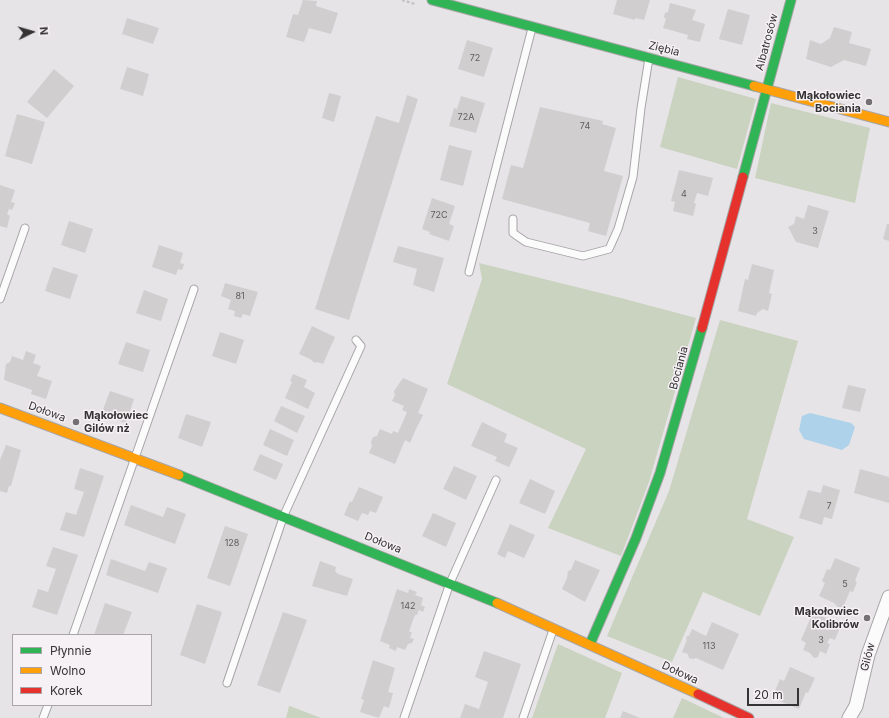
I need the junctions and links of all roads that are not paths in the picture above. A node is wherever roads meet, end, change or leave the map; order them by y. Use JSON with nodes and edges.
{"nodes":[{"id":1,"x":432,"y":0,"type":"edge"},
{"id":2,"x":791,"y":0,"type":"edge"},
{"id":3,"x":532,"y":28,"type":"junction"},
{"id":4,"x":649,"y":58,"type":"junction"},
{"id":5,"x":766,"y":90,"type":"junction"},
{"id":6,"x":889,"y":122,"type":"edge"},
{"id":7,"x":512,"y":219,"type":"dead end"},
{"id":8,"x":25,"y":228,"type":"dead end"},
{"id":9,"x":469,"y":272,"type":"dead end"},
{"id":10,"x":194,"y":289,"type":"dead end"},
{"id":11,"x":0,"y":298,"type":"edge"},
{"id":12,"x":356,"y":340,"type":"dead end"},
{"id":13,"x":0,"y":408,"type":"edge"},
{"id":14,"x":136,"y":458,"type":"junction"},
{"id":15,"x":496,"y":480,"type":"dead end"},
{"id":16,"x":284,"y":515,"type":"junction"},
{"id":17,"x":450,"y":583,"type":"junction"},
{"id":18,"x":889,"y":597,"type":"edge"},
{"id":19,"x":554,"y":628,"type":"junction"},
{"id":20,"x":73,"y":634,"type":"edge"},
{"id":21,"x":590,"y":644,"type":"junction"},
{"id":22,"x":227,"y":683,"type":"dead end"},
{"id":23,"x":48,"y":706,"type":"edge"},
{"id":24,"x":43,"y":718,"type":"edge"},
{"id":25,"x":404,"y":718,"type":"edge"},
{"id":26,"x":523,"y":718,"type":"edge"},
{"id":27,"x":749,"y":718,"type":"edge"},
{"id":28,"x":850,"y":718,"type":"edge"}],
"edges":[{"from":1,"to":3,"type":"street","name":"Ziębia"},
{"from":2,"to":5,"type":"street","name":"Albatrosów"},
{"from":3,"to":4,"type":"street","name":"Ziębia"},
{"from":3,"to":9,"type":"lane"},
{"from":4,"to":5,"type":"street","name":"Ziębia"},
{"from":4,"to":7,"type":"lane"},
{"from":5,"to":6,"type":"street","name":"Ziębia"},
{"from":5,"to":21,"type":"street","name":"Bociania"},
{"from":8,"to":11,"type":"lane"},
{"from":10,"to":14,"type":"lane"},
{"from":12,"to":16,"type":"lane"},
{"from":13,"to":14,"type":"street","name":"Dołowa"},
{"from":14,"to":16,"type":"street","name":"Dołowa"},
{"from":14,"to":20,"type":"lane"},
{"from":15,"to":17,"type":"lane"},
{"from":16,"to":17,"type":"street","name":"Dołowa"},
{"from":16,"to":22,"type":"lane"},
{"from":17,"to":19,"type":"street","name":"Dołowa"},
{"from":17,"to":25,"type":"lane"},
{"from":18,"to":28,"type":"street","name":"Gilów"},
{"from":19,"to":21,"type":"street","name":"Dołowa"},
{"from":19,"to":26,"type":"lane"},
{"from":21,"to":27,"type":"street","name":"Dołowa"},
{"from":23,"to":24,"type":"lane"}]}
